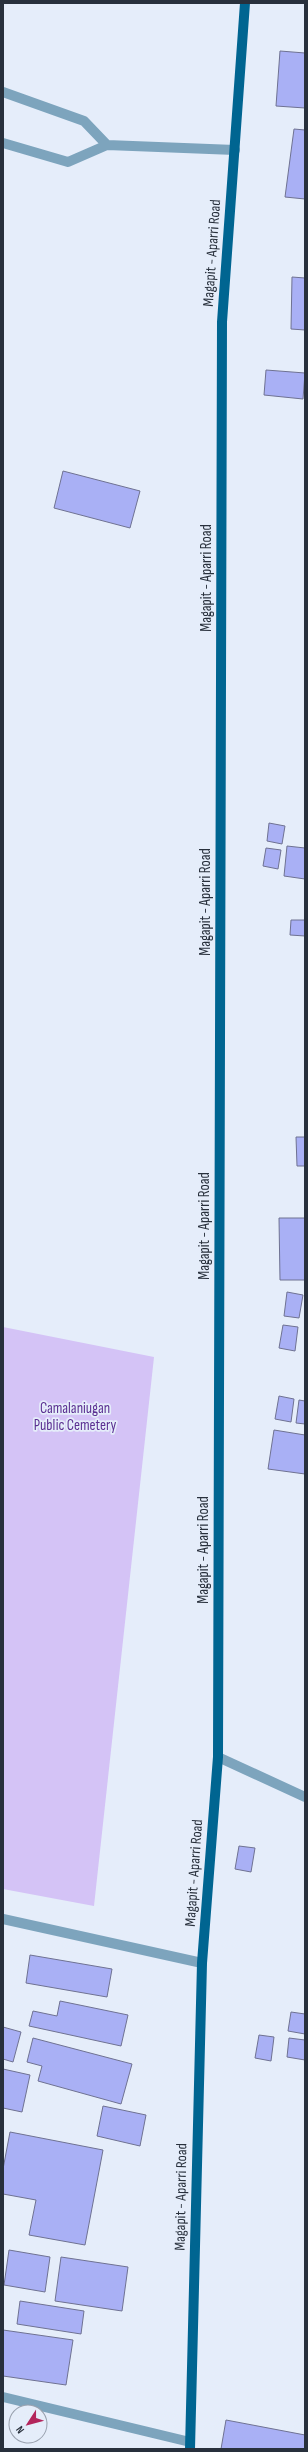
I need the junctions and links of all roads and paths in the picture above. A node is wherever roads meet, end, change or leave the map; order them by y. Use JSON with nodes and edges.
{"nodes":[{"id":1,"x":245,"y":3,"type":"edge"},
{"id":2,"x":3,"y":92,"type":"edge"},
{"id":3,"x":3,"y":143,"type":"edge"},
{"id":4,"x":107,"y":145,"type":"junction"},
{"id":5,"x":235,"y":150,"type":"junction"},
{"id":6,"x":218,"y":1757,"type":"junction"},
{"id":7,"x":305,"y":1797,"type":"edge"},
{"id":8,"x":3,"y":1919,"type":"edge"},
{"id":9,"x":202,"y":1963,"type":"junction"},
{"id":10,"x":3,"y":2397,"type":"edge"},
{"id":11,"x":190,"y":2445,"type":"edge"}],
"edges":[{"from":1,"to":5,"type":"main road","name":"Magapit - Aparri Road"},
{"from":2,"to":4,"type":"street"},
{"from":3,"to":4,"type":"street"},
{"from":4,"to":5,"type":"street"},
{"from":5,"to":6,"type":"main road","name":"Magapit - Aparri Road"},
{"from":6,"to":7,"type":"street"},
{"from":6,"to":9,"type":"main road","name":"Magapit - Aparri Road"},
{"from":8,"to":9,"type":"street"},
{"from":9,"to":11,"type":"main road","name":"Magapit - Aparri Road"},
{"from":10,"to":11,"type":"street"}]}
